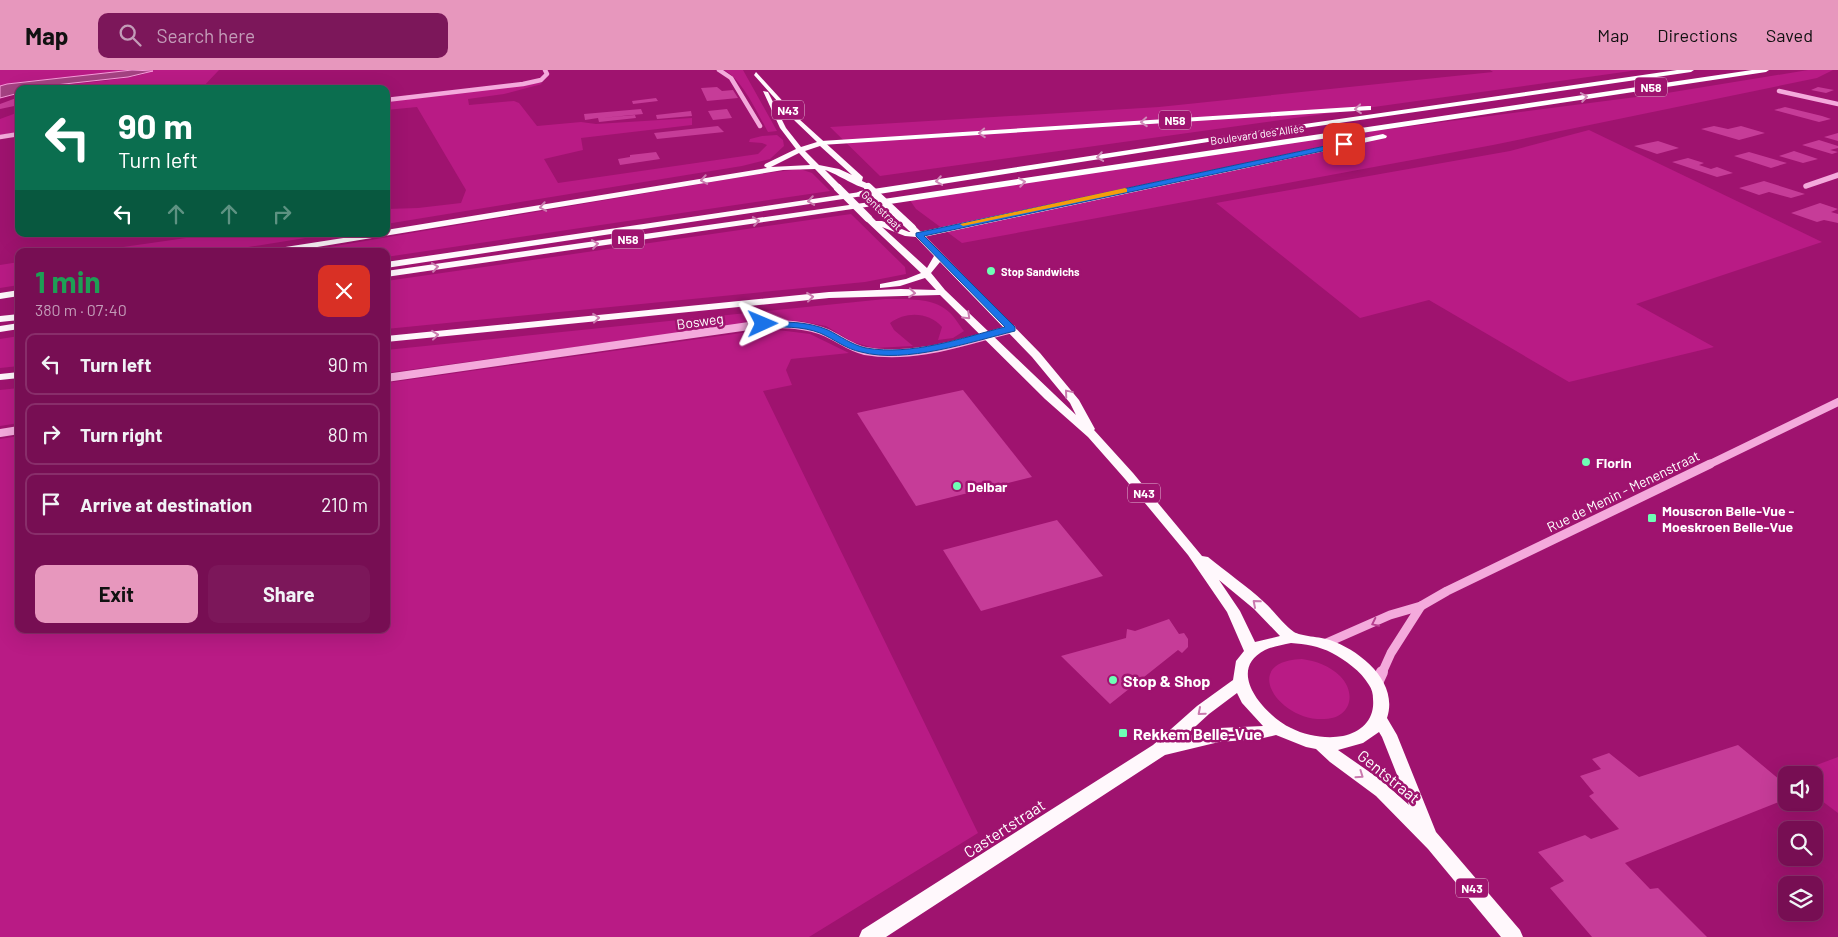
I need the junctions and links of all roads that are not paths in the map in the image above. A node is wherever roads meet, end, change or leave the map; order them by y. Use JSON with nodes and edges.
{"nodes":[{"id":1,"x":545,"y":70,"type":"edge"},
{"id":2,"x":719,"y":70,"type":"edge"},
{"id":3,"x":1691,"y":70,"type":"edge"},
{"id":4,"x":1766,"y":70,"type":"edge"},
{"id":5,"x":755,"y":72,"type":"edge"},
{"id":6,"x":1779,"y":91,"type":"dead end"},
{"id":7,"x":1529,"y":94,"type":"junction"},
{"id":8,"x":390,"y":100,"type":"edge"},
{"id":9,"x":1536,"y":104,"type":"junction"},
{"id":10,"x":1838,"y":104,"type":"edge"},
{"id":11,"x":760,"y":126,"type":"dead end"},
{"id":12,"x":15,"y":135,"type":"edge"},
{"id":13,"x":0,"y":137,"type":"edge"},
{"id":14,"x":821,"y":143,"type":"junction"},
{"id":15,"x":800,"y":150,"type":"junction"},
{"id":16,"x":820,"y":170,"type":"junction"},
{"id":17,"x":752,"y":172,"type":"junction"},
{"id":18,"x":1838,"y":175,"type":"edge"},
{"id":19,"x":1806,"y":186,"type":"dead end"},
{"id":20,"x":868,"y":187,"type":"junction"},
{"id":21,"x":860,"y":194,"type":"joint"},
{"id":22,"x":870,"y":204,"type":"joint"},
{"id":23,"x":868,"y":218,"type":"junction"},
{"id":24,"x":916,"y":231,"type":"junction"},
{"id":25,"x":390,"y":233,"type":"edge"},
{"id":26,"x":366,"y":237,"type":"edge"},
{"id":27,"x":298,"y":248,"type":"edge"},
{"id":28,"x":938,"y":256,"type":"junction"},
{"id":29,"x":390,"y":264,"type":"edge"},
{"id":30,"x":390,"y":273,"type":"edge"},
{"id":31,"x":927,"y":274,"type":"junction"},
{"id":32,"x":942,"y":292,"type":"junction"},
{"id":33,"x":15,"y":294,"type":"edge"},
{"id":34,"x":829,"y":295,"type":"junction"},
{"id":35,"x":0,"y":296,"type":"edge"},
{"id":36,"x":15,"y":317,"type":"edge"},
{"id":37,"x":0,"y":319,"type":"edge"},
{"id":38,"x":15,"y":327,"type":"edge"},
{"id":39,"x":0,"y":329,"type":"edge"},
{"id":40,"x":1012,"y":329,"type":"junction"},
{"id":41,"x":987,"y":335,"type":"junction"},
{"id":42,"x":390,"y":340,"type":"edge"},
{"id":43,"x":15,"y":375,"type":"edge"},
{"id":44,"x":0,"y":377,"type":"edge"},
{"id":45,"x":390,"y":377,"type":"edge"},
{"id":46,"x":1838,"y":402,"type":"edge"},
{"id":47,"x":15,"y":431,"type":"edge"},
{"id":48,"x":0,"y":433,"type":"edge"},
{"id":49,"x":1092,"y":435,"type":"junction"},
{"id":50,"x":1193,"y":552,"type":"junction"},
{"id":51,"x":1421,"y":606,"type":"junction"},
{"id":52,"x":1291,"y":638,"type":"junction"},
{"id":53,"x":1324,"y":644,"type":"junction"},
{"id":54,"x":1251,"y":650,"type":"junction"},
{"id":55,"x":1240,"y":683,"type":"junction"},
{"id":56,"x":1377,"y":683,"type":"junction"},
{"id":57,"x":1380,"y":721,"type":"junction"},
{"id":58,"x":1277,"y":728,"type":"junction"},
{"id":59,"x":1322,"y":744,"type":"junction"},
{"id":60,"x":1158,"y":750,"type":"junction"},
{"id":61,"x":1431,"y":838,"type":"junction"},
{"id":62,"x":869,"y":937,"type":"edge"},
{"id":63,"x":1513,"y":937,"type":"edge"}],
"edges":[{"from":1,"to":8,"type":"street"},
{"from":2,"to":11,"type":"street"},
{"from":3,"to":7,"type":"highway","name":"Boulevard des Alliés","number":"N58"},
{"from":9,"to":4,"type":"highway","name":"Boulevard des Alliés","number":"N58","one_way":true},
{"from":5,"to":14,"type":"main road","number":"N43"},
{"from":5,"to":15,"type":"main road","name":"Gentstraat","number":"N43"},
{"from":6,"to":10,"type":"street"},
{"from":7,"to":14,"type":"highway","number":"N58","one_way":true},
{"from":7,"to":21,"type":"highway","name":"Boulevard des Alliés","number":"N58","one_way":true},
{"from":22,"to":9,"type":"highway","name":"Boulevard des Alliés","number":"N58","one_way":true},
{"from":9,"to":24,"type":"highway","number":"N58"},
{"from":12,"to":13,"type":"street"},
{"from":14,"to":15,"type":"main road","number":"N58"},
{"from":14,"to":20,"type":"main road","number":"N43"},
{"from":15,"to":16,"type":"main road","name":"Gentstraat","number":"N43"},
{"from":15,"to":17,"type":"main road","number":"N58"},
{"from":16,"to":17,"type":"main road"},
{"from":16,"to":20,"type":"main road"},
{"from":16,"to":23,"type":"main road","name":"Gentstraat","number":"N43","bridge":true},
{"from":17,"to":25,"type":"main road","number":"N58","one_way":true},
{"from":18,"to":19,"type":"street"},
{"from":20,"to":24,"type":"main road","number":"N43","bridge":true},
{"from":21,"to":29,"type":"main road","number":"N58","one_way":true},
{"from":30,"to":22,"type":"main road","number":"N58","one_way":true},
{"from":23,"to":24,"type":"main road"},
{"from":23,"to":31,"type":"main road","name":"Gentstraat","number":"N43"},
{"from":24,"to":28,"type":"main road","number":"N43"},
{"from":26,"to":27,"type":"main road","number":"N58"},
{"from":28,"to":31,"type":"main road"},
{"from":28,"to":40,"type":"main road","number":"N43"},
{"from":31,"to":32,"type":"main road","name":"Gentstraat","number":"N43"},
{"from":31,"to":34,"type":"main road"},
{"from":34,"to":32,"type":"main road","one_way":true},
{"from":32,"to":41,"type":"main road","name":"Gentstraat","number":"N43","one_way":true},
{"from":33,"to":35,"type":"main road"},
{"from":42,"to":34,"type":"main road","one_way":true},
{"from":36,"to":37,"type":"main road"},
{"from":38,"to":39,"type":"main road"},
{"from":40,"to":41,"type":"street","name":"Bosweg"},
{"from":49,"to":40,"type":"main road","number":"N43","one_way":true},
{"from":41,"to":45,"type":"street","name":"Bosweg"},
{"from":41,"to":49,"type":"main road","name":"Gentstraat","number":"N43"},
{"from":43,"to":44,"type":"main road"},
{"from":46,"to":51,"type":"street","name":"Rue de Menin - Menenstraat"},
{"from":47,"to":48,"type":"street"},
{"from":49,"to":50,"type":"main road","number":"N43"},
{"from":52,"to":50,"type":"main road","number":"N43","one_way":true},
{"from":50,"to":54,"type":"main road","number":"N43"},
{"from":51,"to":53,"type":"street","name":"Rue de Menin - Menenstraat","one_way":true},
{"from":51,"to":56,"type":"street"},
{"from":52,"to":53,"type":"main road"},
{"from":52,"to":54,"type":"main road"},
{"from":53,"to":56,"type":"main road"},
{"from":54,"to":55,"type":"main road"},
{"from":55,"to":58,"type":"main road","number":"N43"},
{"from":55,"to":60,"type":"main road","name":"Castertstraat","one_way":true},
{"from":56,"to":57,"type":"main road","number":"N43"},
{"from":57,"to":59,"type":"main road","number":"N43"},
{"from":57,"to":61,"type":"main road","number":"N43"},
{"from":58,"to":59,"type":"main road","number":"N43"},
{"from":58,"to":60,"type":"main road","name":"Castertstraat"},
{"from":59,"to":61,"type":"main road","name":"Gentstraat","number":"N43","one_way":true},
{"from":60,"to":62,"type":"main road","name":"Castertstraat"},
{"from":61,"to":63,"type":"main road","number":"N43"}]}
